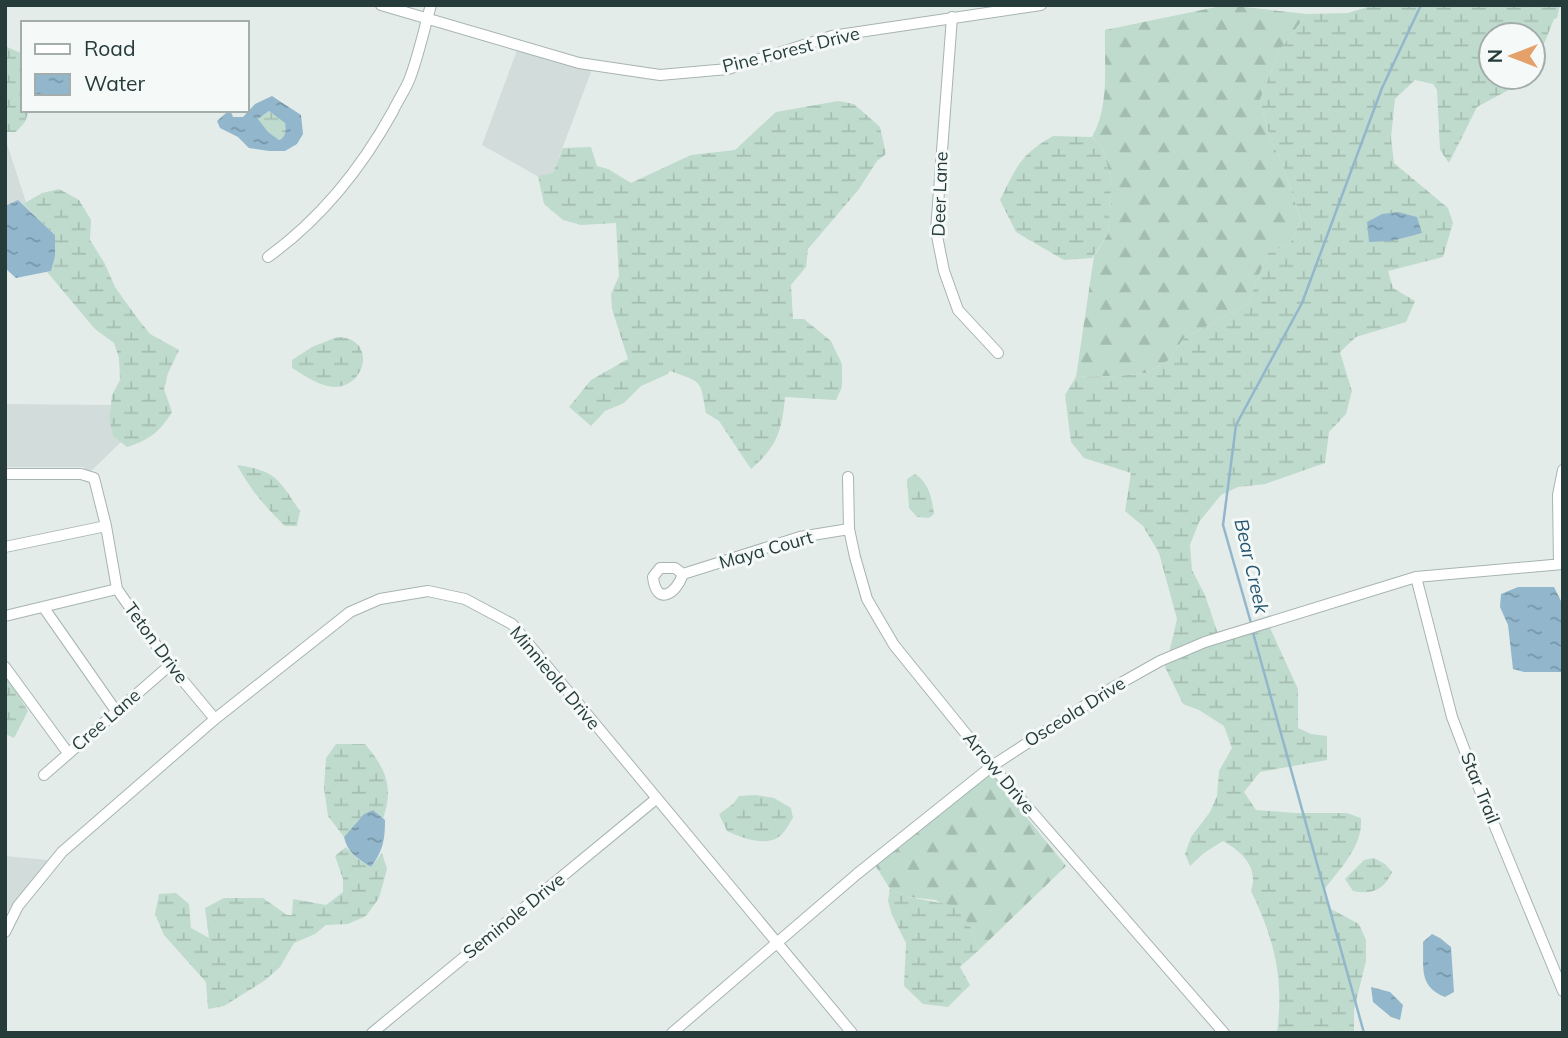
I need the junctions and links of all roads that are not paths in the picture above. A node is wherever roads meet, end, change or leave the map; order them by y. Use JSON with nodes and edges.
{"nodes":[{"id":1,"x":381,"y":5,"type":"edge"},
{"id":2,"x":431,"y":5,"type":"edge"},
{"id":3,"x":1041,"y":5,"type":"edge"},
{"id":4,"x":952,"y":17,"type":"junction"},
{"id":5,"x":427,"y":19,"type":"junction"},
{"id":6,"x":268,"y":257,"type":"dead end"},
{"id":7,"x":999,"y":353,"type":"dead end"},
{"id":8,"x":1563,"y":470,"type":"edge"},
{"id":9,"x":5,"y":474,"type":"edge"},
{"id":10,"x":848,"y":477,"type":"dead end"},
{"id":11,"x":106,"y":526,"type":"junction"},
{"id":12,"x":849,"y":529,"type":"junction"},
{"id":13,"x":5,"y":547,"type":"edge"},
{"id":14,"x":1561,"y":564,"type":"edge"},
{"id":15,"x":684,"y":574,"type":"dead end"},
{"id":16,"x":1416,"y":577,"type":"junction"},
{"id":17,"x":117,"y":589,"type":"junction"},
{"id":18,"x":44,"y":608,"type":"junction"},
{"id":19,"x":5,"y":616,"type":"edge"},
{"id":20,"x":170,"y":665,"type":"junction"},
{"id":21,"x":5,"y":667,"type":"edge"},
{"id":22,"x":116,"y":711,"type":"junction"},
{"id":23,"x":215,"y":719,"type":"junction"},
{"id":24,"x":68,"y":753,"type":"junction"},
{"id":25,"x":992,"y":766,"type":"junction"},
{"id":26,"x":44,"y":775,"type":"dead end"},
{"id":27,"x":656,"y":799,"type":"junction"},
{"id":28,"x":5,"y":932,"type":"edge"},
{"id":29,"x":778,"y":942,"type":"junction"},
{"id":30,"x":1563,"y":991,"type":"edge"},
{"id":31,"x":372,"y":1033,"type":"edge"},
{"id":32,"x":672,"y":1033,"type":"edge"},
{"id":33,"x":852,"y":1033,"type":"edge"},
{"id":34,"x":1224,"y":1033,"type":"edge"}],
"edges":[{"from":1,"to":5,"type":"street","name":"Pine Forest Drive"},
{"from":2,"to":5,"type":"street"},
{"from":3,"to":4,"type":"street","name":"Pine Forest Drive"},
{"from":4,"to":5,"type":"street","name":"Pine Forest Drive"},
{"from":4,"to":7,"type":"street","name":"Deer Lane"},
{"from":5,"to":6,"type":"street"},
{"from":8,"to":14,"type":"street"},
{"from":9,"to":11,"type":"street","name":"Teton Drive"},
{"from":10,"to":12,"type":"street","name":"Arrow Drive"},
{"from":11,"to":13,"type":"street"},
{"from":11,"to":17,"type":"street","name":"Teton Drive"},
{"from":12,"to":15,"type":"street","name":"Maya Court"},
{"from":12,"to":25,"type":"street","name":"Arrow Drive"},
{"from":14,"to":16,"type":"street","name":"Osceola Drive"},
{"from":16,"to":25,"type":"street","name":"Osceola Drive"},
{"from":16,"to":30,"type":"street","name":"Star Trail"},
{"from":17,"to":18,"type":"street"},
{"from":17,"to":20,"type":"street","name":"Teton Drive"},
{"from":18,"to":19,"type":"street"},
{"from":18,"to":22,"type":"street"},
{"from":20,"to":22,"type":"street","name":"Cree Lane"},
{"from":20,"to":23,"type":"street","name":"Teton Drive"},
{"from":21,"to":24,"type":"street"},
{"from":22,"to":24,"type":"street","name":"Cree Lane"},
{"from":23,"to":27,"type":"street","name":"Minnieola Drive"},
{"from":23,"to":28,"type":"street","name":"Minnieola Drive"},
{"from":24,"to":26,"type":"street","name":"Cree Lane"},
{"from":25,"to":29,"type":"street","name":"Osceola Drive"},
{"from":25,"to":34,"type":"street","name":"Arrow Drive"},
{"from":27,"to":29,"type":"street","name":"Minnieola Drive"},
{"from":27,"to":31,"type":"street","name":"Seminole Drive"},
{"from":29,"to":32,"type":"street","name":"Osceola Drive"},
{"from":29,"to":33,"type":"street","name":"Minnieola Drive"}]}
